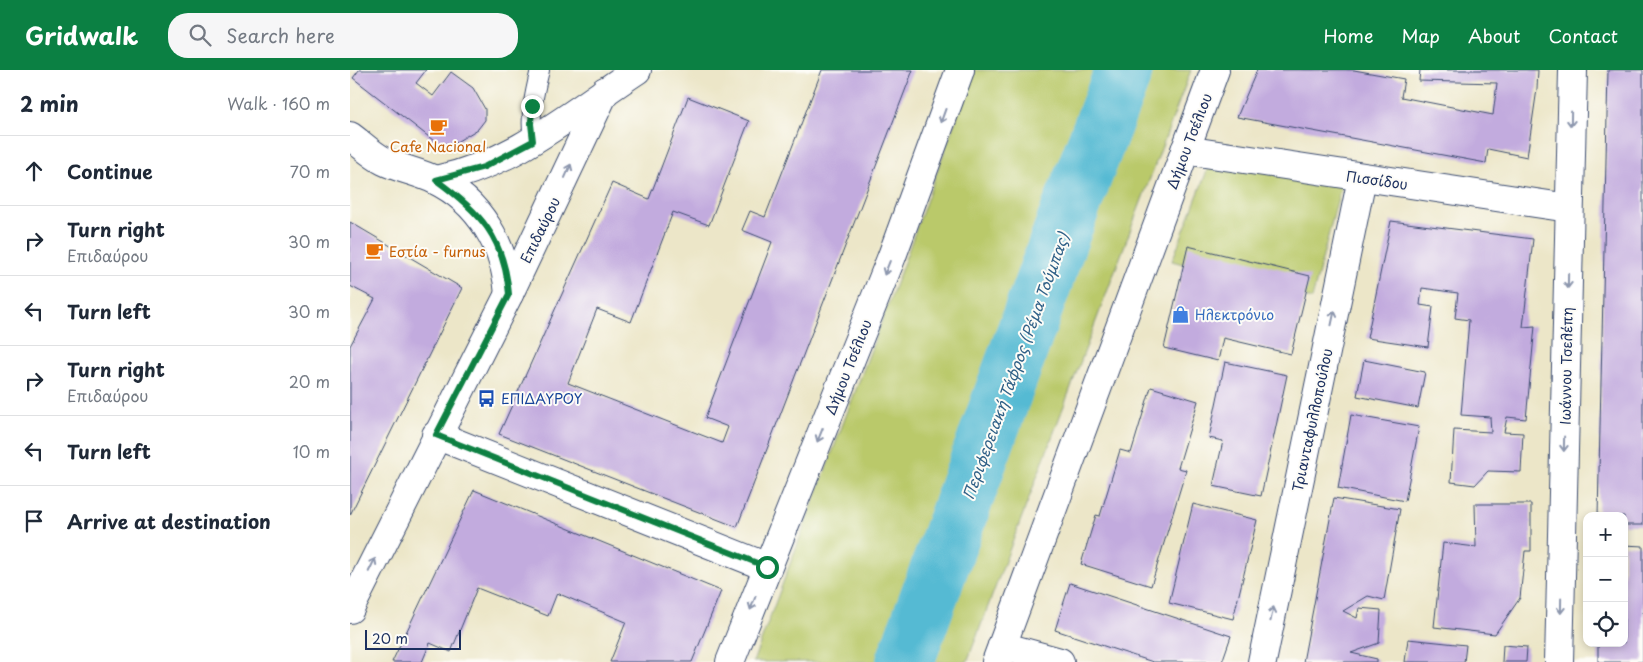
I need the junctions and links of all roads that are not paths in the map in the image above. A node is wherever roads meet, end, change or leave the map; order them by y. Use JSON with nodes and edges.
{"nodes":[{"id":1,"x":540,"y":70,"type":"edge"},
{"id":2,"x":637,"y":70,"type":"edge"},
{"id":3,"x":960,"y":70,"type":"edge"},
{"id":4,"x":1215,"y":70,"type":"edge"},
{"id":5,"x":1573,"y":70,"type":"edge"},
{"id":6,"x":606,"y":91,"type":"junction"},
{"id":7,"x":350,"y":136,"type":"edge"},
{"id":8,"x":533,"y":141,"type":"junction"},
{"id":9,"x":1185,"y":150,"type":"junction"},
{"id":10,"x":350,"y":158,"type":"edge"},
{"id":11,"x":385,"y":161,"type":"junction"},
{"id":12,"x":1362,"y":178,"type":"junction"},
{"id":13,"x":436,"y":180,"type":"junction"},
{"id":14,"x":1569,"y":208,"type":"junction"},
{"id":15,"x":509,"y":294,"type":"junction"},
{"id":16,"x":436,"y":435,"type":"junction"},
{"id":17,"x":767,"y":567,"type":"junction"},
{"id":18,"x":350,"y":609,"type":"edge"},
{"id":19,"x":999,"y":654,"type":"edge"},
{"id":20,"x":730,"y":662,"type":"edge"},
{"id":21,"x":1060,"y":662,"type":"edge"},
{"id":22,"x":1262,"y":662,"type":"edge"},
{"id":23,"x":1560,"y":662,"type":"edge"}],
"edges":[{"from":1,"to":8,"type":"lane"},
{"from":2,"to":6,"type":"street"},
{"from":3,"to":17,"type":"street","name":"Δήμου Τσέλιου","one_way":true},
{"from":4,"to":9,"type":"street","name":"Δήμου Τσέλιου"},
{"from":5,"to":14,"type":"street","name":"Ιωάννου Τσελέπη","one_way":true},
{"from":6,"to":8,"type":"street"},
{"from":15,"to":6,"type":"street","name":"Επιδαύρου","one_way":true},
{"from":7,"to":11,"type":"street"},
{"from":8,"to":13,"type":"street"},
{"from":9,"to":12,"type":"street","name":"Πισσίδου"},
{"from":9,"to":19,"type":"street","name":"Δήμου Τσέλιου"},
{"from":10,"to":11,"type":"street"},
{"from":11,"to":13,"type":"street"},
{"from":12,"to":14,"type":"street","name":"Πισσίδου"},
{"from":22,"to":12,"type":"street","name":"Τριανταφυλλοπούλου","one_way":true},
{"from":13,"to":15,"type":"street"},
{"from":14,"to":23,"type":"street","name":"Ιωάννου Τσελέπη","one_way":true},
{"from":15,"to":16,"type":"street","name":"Επιδαύρου"},
{"from":16,"to":17,"type":"street"},
{"from":18,"to":16,"type":"street","name":"Επιδαύρου","one_way":true},
{"from":17,"to":20,"type":"street","name":"Δήμου Τσέλιου","one_way":true},
{"from":19,"to":21,"type":"street"}]}
